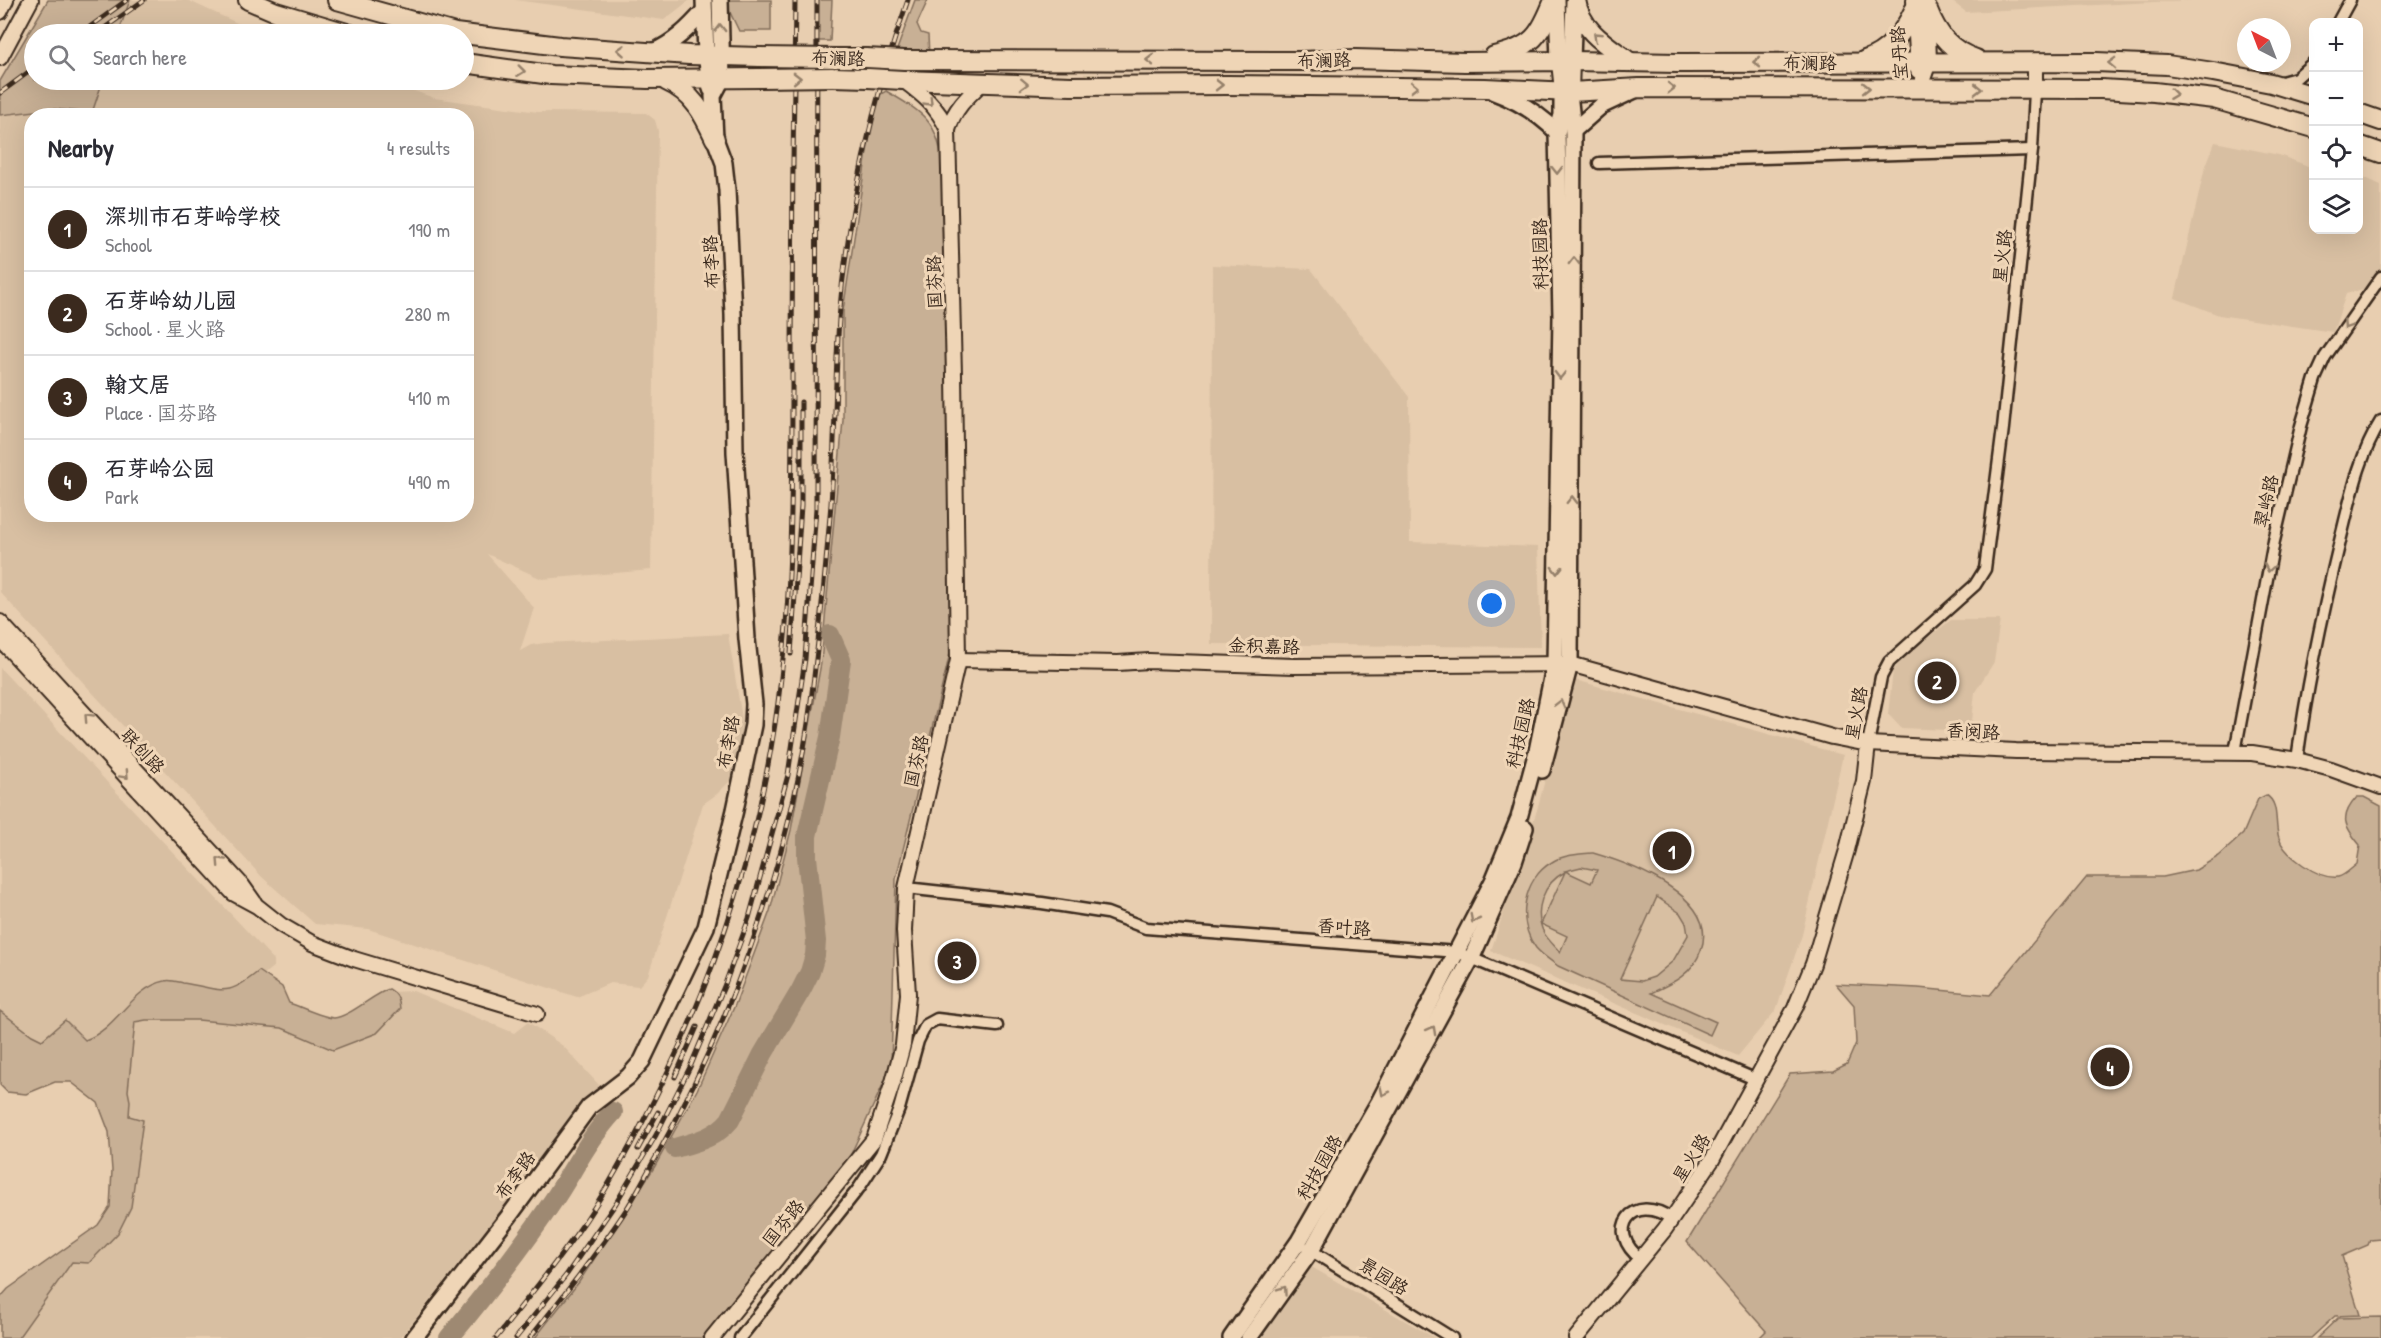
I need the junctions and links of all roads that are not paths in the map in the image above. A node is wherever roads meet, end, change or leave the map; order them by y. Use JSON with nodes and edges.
{"nodes":[{"id":1,"x":6,"y":0,"type":"edge"},
{"id":2,"x":31,"y":0,"type":"edge"},
{"id":3,"x":248,"y":0,"type":"edge"},
{"id":4,"x":337,"y":0,"type":"edge"},
{"id":5,"x":720,"y":0,"type":"edge"},
{"id":6,"x":1556,"y":0,"type":"edge"},
{"id":7,"x":1575,"y":0,"type":"edge"},
{"id":8,"x":2350,"y":0,"type":"edge"},
{"id":9,"x":1921,"y":5,"type":"edge"},
{"id":10,"x":704,"y":6,"type":"edge"},
{"id":11,"x":0,"y":12,"type":"edge"},
{"id":12,"x":2340,"y":18,"type":"edge"},
{"id":13,"x":316,"y":24,"type":"edge"},
{"id":14,"x":423,"y":24,"type":"edge"},
{"id":15,"x":474,"y":35,"type":"edge"},
{"id":16,"x":653,"y":52,"type":"junction"},
{"id":17,"x":714,"y":56,"type":"junction"},
{"id":18,"x":0,"y":58,"type":"edge"},
{"id":19,"x":1565,"y":61,"type":"junction"},
{"id":20,"x":1984,"y":61,"type":"junction"},
{"id":21,"x":1465,"y":62,"type":"junction"},
{"id":22,"x":1501,"y":62,"type":"junction"},
{"id":23,"x":1630,"y":62,"type":"junction"},
{"id":24,"x":1859,"y":62,"type":"junction"},
{"id":25,"x":1923,"y":62,"type":"junction"},
{"id":26,"x":2035,"y":62,"type":"junction"},
{"id":27,"x":474,"y":64,"type":"edge"},
{"id":28,"x":2309,"y":66,"type":"edge"},
{"id":29,"x":662,"y":79,"type":"junction"},
{"id":30,"x":903,"y":80,"type":"junction"},
{"id":31,"x":982,"y":82,"type":"junction"},
{"id":32,"x":2271,"y":84,"type":"junction"},
{"id":33,"x":714,"y":85,"type":"junction"},
{"id":34,"x":1639,"y":88,"type":"junction"},
{"id":35,"x":1920,"y":88,"type":"junction"},
{"id":36,"x":1492,"y":89,"type":"junction"},
{"id":37,"x":2035,"y":90,"type":"junction"},
{"id":38,"x":1566,"y":92,"type":"junction"},
{"id":39,"x":2309,"y":95,"type":"edge"},
{"id":40,"x":2363,"y":115,"type":"edge"},
{"id":41,"x":2381,"y":121,"type":"edge"},
{"id":42,"x":2309,"y":127,"type":"edge"},
{"id":43,"x":948,"y":130,"type":"junction"},
{"id":44,"x":1573,"y":131,"type":"junction"},
{"id":45,"x":1557,"y":132,"type":"junction"},
{"id":46,"x":715,"y":139,"type":"junction"},
{"id":47,"x":2363,"y":147,"type":"edge"},
{"id":48,"x":2032,"y":150,"type":"junction"},
{"id":49,"x":2381,"y":153,"type":"edge"},
{"id":50,"x":1599,"y":163,"type":"dead end"},
{"id":51,"x":2381,"y":277,"type":"edge"},
{"id":52,"x":2381,"y":421,"type":"edge"},
{"id":53,"x":0,"y":622,"type":"edge"},
{"id":54,"x":0,"y":639,"type":"edge"},
{"id":55,"x":958,"y":660,"type":"junction"},
{"id":56,"x":1562,"y":663,"type":"junction"},
{"id":57,"x":1868,"y":744,"type":"junction"},
{"id":58,"x":2235,"y":752,"type":"junction"},
{"id":59,"x":2297,"y":760,"type":"junction"},
{"id":60,"x":2381,"y":787,"type":"edge"},
{"id":61,"x":906,"y":888,"type":"junction"},
{"id":62,"x":258,"y":906,"type":"junction"},
{"id":63,"x":1457,"y":952,"type":"junction"},
{"id":64,"x":1472,"y":957,"type":"junction"},
{"id":65,"x":537,"y":1014,"type":"dead end"},
{"id":66,"x":997,"y":1026,"type":"dead end"},
{"id":67,"x":1757,"y":1080,"type":"junction"},
{"id":68,"x":1672,"y":1219,"type":"junction"},
{"id":69,"x":1299,"y":1241,"type":"junction"},
{"id":70,"x":1311,"y":1251,"type":"junction"},
{"id":71,"x":1641,"y":1259,"type":"junction"},
{"id":72,"x":414,"y":1338,"type":"edge"},
{"id":73,"x":712,"y":1338,"type":"edge"},
{"id":74,"x":740,"y":1338,"type":"edge"},
{"id":75,"x":1231,"y":1338,"type":"edge"},
{"id":76,"x":1249,"y":1338,"type":"edge"},
{"id":77,"x":1452,"y":1338,"type":"edge"},
{"id":78,"x":1576,"y":1338,"type":"edge"}],
"edges":[{"from":1,"to":11,"type":"street"},
{"from":2,"to":18,"type":"street"},
{"from":3,"to":13,"type":"main road"},
{"from":14,"to":4,"type":"main road","name":"布澜路","one_way":true},
{"from":17,"to":5,"type":"main road","one_way":true},
{"from":6,"to":19,"type":"main road"},
{"from":6,"to":21,"type":"main road"},
{"from":7,"to":19,"type":"main road"},
{"from":23,"to":7,"type":"main road","one_way":true},
{"from":8,"to":12,"type":"street"},
{"from":9,"to":20,"type":"main road"},
{"from":9,"to":24,"type":"main road"},
{"from":9,"to":25,"type":"street","name":"宝丹路"},
{"from":10,"to":16,"type":"main road"},
{"from":10,"to":17,"type":"main road"},
{"from":16,"to":15,"type":"main road","name":"布澜路","one_way":true},
{"from":16,"to":17,"type":"main road","name":"布澜路"},
{"from":21,"to":17,"type":"main road","name":"布澜路","one_way":true,"bridge":true},
{"from":17,"to":33,"type":"main road","name":"布李路"},
{"from":19,"to":22,"type":"main road","name":"布澜路"},
{"from":19,"to":23,"type":"main road","name":"布澜路"},
{"from":19,"to":38,"type":"street","name":"科技园路"},
{"from":20,"to":25,"type":"main road","name":"布澜路"},
{"from":20,"to":26,"type":"main road","name":"布澜路"},
{"from":21,"to":22,"type":"main road","name":"布澜路"},
{"from":22,"to":36,"type":"main road"},
{"from":24,"to":23,"type":"main road","name":"布澜路","one_way":true},
{"from":24,"to":25,"type":"main road","name":"布澜路"},
{"from":25,"to":35,"type":"street","name":"宝丹路"},
{"from":32,"to":26,"type":"main road","name":"布澜路","one_way":true},
{"from":26,"to":37,"type":"street","name":"星火路"},
{"from":27,"to":29,"type":"main road","name":"布澜路","one_way":true},
{"from":28,"to":32,"type":"street"},
{"from":29,"to":33,"type":"main road","name":"布澜路"},
{"from":29,"to":46,"type":"main road"},
{"from":30,"to":31,"type":"main road","name":"布澜路"},
{"from":33,"to":30,"type":"main road","name":"布澜路","one_way":true,"bridge":true},
{"from":30,"to":43,"type":"street","one_way":true},
{"from":31,"to":36,"type":"main road","name":"布澜路","one_way":true},
{"from":31,"to":43,"type":"street"},
{"from":32,"to":39,"type":"main road","name":"布澜路"},
{"from":33,"to":46,"type":"main road","name":"布李路"},
{"from":34,"to":35,"type":"main road","name":"布澜路","one_way":true},
{"from":34,"to":38,"type":"main road","name":"布澜路"},
{"from":34,"to":44,"type":"main road"},
{"from":35,"to":37,"type":"main road","name":"布澜路","one_way":true},
{"from":36,"to":38,"type":"main road","name":"布澜路"},
{"from":36,"to":45,"type":"main road"},
{"from":37,"to":42,"type":"main road","name":"布澜路","one_way":true},
{"from":37,"to":48,"type":"street","name":"星火路"},
{"from":38,"to":44,"type":"main road","name":"科技园路"},
{"from":38,"to":45,"type":"main road","name":"科技园路"},
{"from":40,"to":41,"type":"main road"},
{"from":43,"to":55,"type":"street","name":"国芬路"},
{"from":56,"to":44,"type":"main road","name":"科技园路","one_way":true},
{"from":45,"to":56,"type":"main road","name":"科技园路","one_way":true},
{"from":46,"to":72,"type":"main road","name":"布李路"},
{"from":47,"to":49,"type":"main road"},
{"from":48,"to":50,"type":"street"},
{"from":48,"to":57,"type":"street","name":"星火路"},
{"from":51,"to":58,"type":"street","name":"翠岭路","one_way":true},
{"from":52,"to":59,"type":"street"},
{"from":62,"to":53,"type":"street","name":"联创路","one_way":true},
{"from":54,"to":62,"type":"street","name":"联创路","one_way":true},
{"from":55,"to":56,"type":"street","name":"金积嘉路"},
{"from":55,"to":61,"type":"street","name":"国芬路"},
{"from":56,"to":57,"type":"street","name":"香阅路"},
{"from":56,"to":63,"type":"main road","name":"科技园路","one_way":true},
{"from":64,"to":56,"type":"main road","name":"科技园路","one_way":true},
{"from":57,"to":58,"type":"street","name":"香阅路"},
{"from":57,"to":67,"type":"street","name":"星火路"},
{"from":58,"to":59,"type":"street","name":"香阅路"},
{"from":59,"to":60,"type":"street","name":"香阅路"},
{"from":61,"to":63,"type":"street","name":"香叶路"},
{"from":61,"to":73,"type":"street","name":"国芬路"},
{"from":62,"to":65,"type":"street","name":"联创路"},
{"from":63,"to":64,"type":"street","name":"香叶路"},
{"from":63,"to":69,"type":"main road","name":"科技园路","one_way":true},
{"from":64,"to":67,"type":"street","name":"香叶路"},
{"from":70,"to":64,"type":"main road","name":"科技园路","one_way":true},
{"from":66,"to":74,"type":"street"},
{"from":67,"to":68,"type":"street","name":"星火路"},
{"from":68,"to":71,"type":"street","name":"星火路"},
{"from":68,"to":71,"type":"street"},
{"from":69,"to":70,"type":"street","name":"景园路"},
{"from":69,"to":75,"type":"main road","name":"科技园路"},
{"from":76,"to":70,"type":"main road","name":"科技园路","one_way":true},
{"from":70,"to":77,"type":"street","name":"景园路"},
{"from":71,"to":78,"type":"street","name":"星火路"}]}
